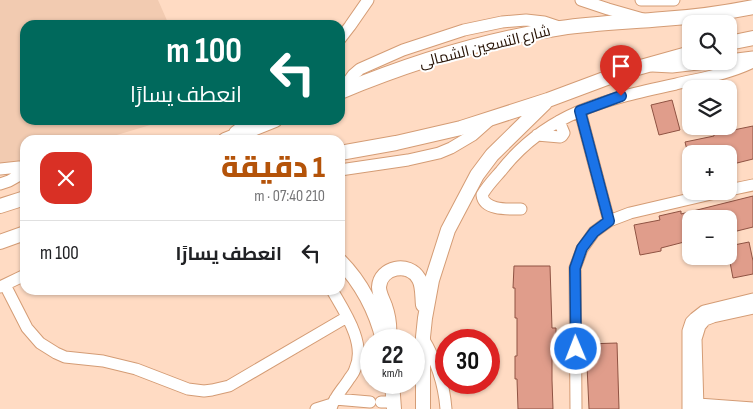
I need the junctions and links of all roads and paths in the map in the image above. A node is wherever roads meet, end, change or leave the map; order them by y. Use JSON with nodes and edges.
{"nodes":[{"id":1,"x":368,"y":0,"type":"edge"},
{"id":2,"x":581,"y":0,"type":"edge"},
{"id":3,"x":641,"y":0,"type":"edge"},
{"id":4,"x":674,"y":0,"type":"edge"},
{"id":5,"x":753,"y":7,"type":"edge"},
{"id":6,"x":648,"y":20,"type":"junction"},
{"id":7,"x":345,"y":32,"type":"edge"},
{"id":8,"x":753,"y":38,"type":"edge"},
{"id":9,"x":737,"y":41,"type":"edge"},
{"id":10,"x":682,"y":55,"type":"edge"},
{"id":11,"x":753,"y":57,"type":"edge"},
{"id":12,"x":737,"y":59,"type":"edge"},
{"id":13,"x":753,"y":62,"type":"edge"},
{"id":14,"x":643,"y":66,"type":"junction"},
{"id":15,"x":682,"y":66,"type":"edge"},
{"id":16,"x":345,"y":90,"type":"edge"},
{"id":17,"x":548,"y":100,"type":"junction"},
{"id":18,"x":580,"y":111,"type":"junction"},
{"id":19,"x":491,"y":119,"type":"junction"},
{"id":20,"x":244,"y":125,"type":"edge"},
{"id":21,"x":262,"y":125,"type":"edge"},
{"id":22,"x":232,"y":135,"type":"edge"},
{"id":23,"x":238,"y":135,"type":"edge"},
{"id":24,"x":345,"y":151,"type":"edge"},
{"id":25,"x":20,"y":167,"type":"edge"},
{"id":26,"x":0,"y":169,"type":"edge"},
{"id":27,"x":345,"y":169,"type":"edge"},
{"id":28,"x":20,"y":175,"type":"edge"},
{"id":29,"x":0,"y":184,"type":"edge"},
{"id":30,"x":753,"y":185,"type":"edge"},
{"id":31,"x":737,"y":188,"type":"edge"},
{"id":32,"x":20,"y":200,"type":"edge"},
{"id":33,"x":686,"y":200,"type":"edge"},
{"id":34,"x":0,"y":206,"type":"edge"},
{"id":35,"x":521,"y":210,"type":"dead end"},
{"id":36,"x":609,"y":221,"type":"junction"},
{"id":37,"x":20,"y":235,"type":"edge"},
{"id":38,"x":0,"y":242,"type":"edge"},
{"id":39,"x":345,"y":265,"type":"edge"},
{"id":40,"x":20,"y":277,"type":"edge"},
{"id":41,"x":2,"y":286,"type":"edge"},
{"id":42,"x":335,"y":295,"type":"edge"},
{"id":43,"x":753,"y":299,"type":"edge"},
{"id":44,"x":753,"y":308,"type":"edge"},
{"id":45,"x":347,"y":317,"type":"junction"},
{"id":46,"x":425,"y":318,"type":"junction"},
{"id":47,"x":380,"y":329,"type":"edge"},
{"id":48,"x":389,"y":329,"type":"edge"},
{"id":49,"x":424,"y":329,"type":"edge"},
{"id":50,"x":425,"y":341,"type":"edge"},
{"id":51,"x":423,"y":394,"type":"edge"},
{"id":52,"x":333,"y":404,"type":"edge"},
{"id":53,"x":385,"y":404,"type":"edge"},
{"id":54,"x":695,"y":407,"type":"edge"},
{"id":55,"x":753,"y":408,"type":"edge"},
{"id":56,"x":316,"y":409,"type":"edge"},
{"id":57,"x":423,"y":409,"type":"edge"},
{"id":58,"x":446,"y":409,"type":"edge"},
{"id":59,"x":576,"y":409,"type":"edge"}],
"edges":[{"from":1,"to":7,"type":"street"},
{"from":2,"to":6,"type":"street"},
{"from":3,"to":4,"type":"street"},
{"from":5,"to":6,"type":"main road","name":"شارع التسعين الشمالى"},
{"from":6,"to":16,"type":"main road","name":"شارع التسعين الشمالى"},
{"from":8,"to":9,"type":"main road"},
{"from":10,"to":14,"type":"main road"},
{"from":11,"to":12,"type":"street"},
{"from":13,"to":18,"type":"street"},
{"from":14,"to":15,"type":"street"},
{"from":14,"to":17,"type":"main road"},
{"from":17,"to":19,"type":"main road"},
{"from":17,"to":46,"type":"main road"},
{"from":18,"to":35,"type":"street"},
{"from":18,"to":36,"type":"street"},
{"from":19,"to":24,"type":"main road"},
{"from":19,"to":27,"type":"street"},
{"from":20,"to":22,"type":"street"},
{"from":21,"to":23,"type":"main road"},
{"from":25,"to":26,"type":"street"},
{"from":28,"to":29,"type":"street"},
{"from":30,"to":31,"type":"street"},
{"from":32,"to":34,"type":"main road"},
{"from":33,"to":36,"type":"street"},
{"from":36,"to":59,"type":"street"},
{"from":37,"to":38,"type":"main road"},
{"from":39,"to":47,"type":"main road"},
{"from":40,"to":41,"type":"street"},
{"from":41,"to":45,"type":"street"},
{"from":42,"to":45,"type":"street"},
{"from":43,"to":54,"type":"street"},
{"from":44,"to":54,"type":"street"},
{"from":45,"to":52,"type":"street"},
{"from":46,"to":48,"type":"main road"},
{"from":46,"to":49,"type":"main road"},
{"from":50,"to":58,"type":"street"},
{"from":51,"to":57,"type":"main road"},
{"from":52,"to":53,"type":"street"},
{"from":52,"to":56,"type":"street"},
{"from":54,"to":55,"type":"street"}]}
